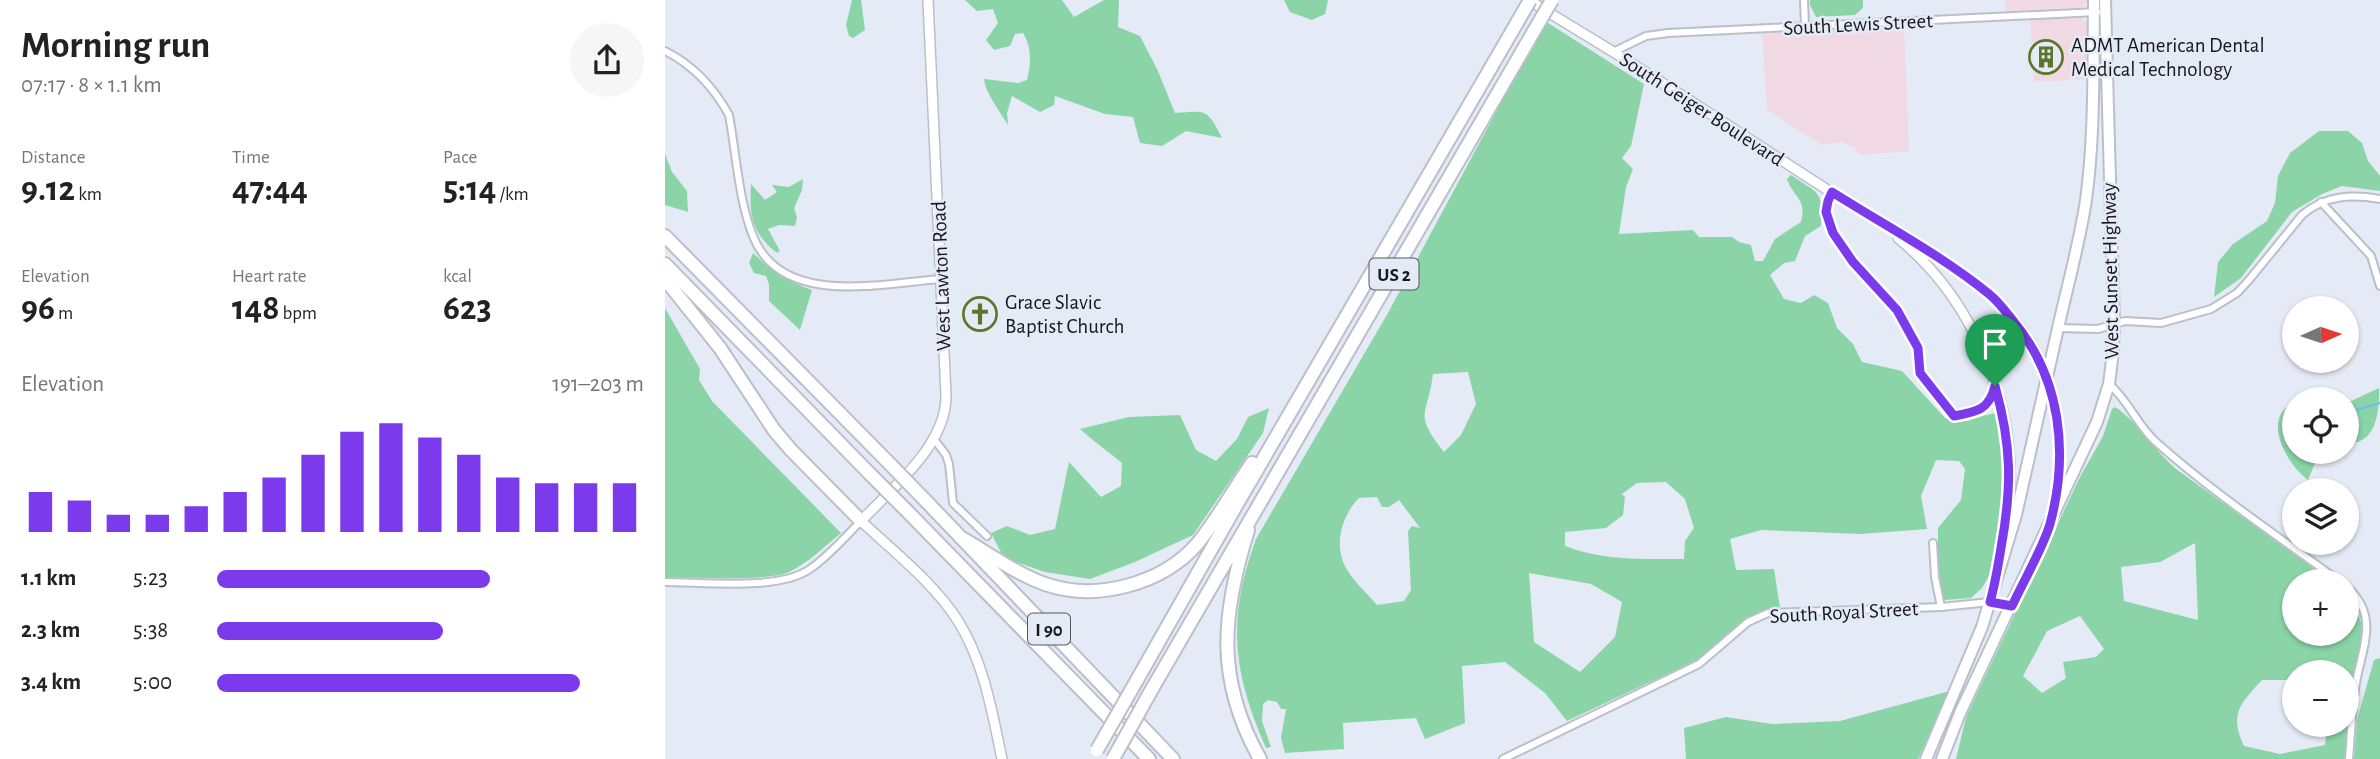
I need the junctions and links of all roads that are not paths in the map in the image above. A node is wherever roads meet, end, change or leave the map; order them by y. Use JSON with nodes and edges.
{"nodes":[{"id":1,"x":928,"y":0,"type":"edge"},
{"id":2,"x":1529,"y":0,"type":"edge"},
{"id":3,"x":1552,"y":0,"type":"edge"},
{"id":4,"x":1804,"y":0,"type":"edge"},
{"id":5,"x":2100,"y":6,"type":"edge"},
{"id":6,"x":1805,"y":26,"type":"junction"},
{"id":7,"x":665,"y":51,"type":"edge"},
{"id":8,"x":1613,"y":51,"type":"junction"},
{"id":9,"x":1832,"y":192,"type":"junction"},
{"id":10,"x":2380,"y":199,"type":"edge"},
{"id":11,"x":2321,"y":202,"type":"junction"},
{"id":12,"x":1875,"y":219,"type":"junction"},
{"id":13,"x":665,"y":236,"type":"edge"},
{"id":14,"x":665,"y":264,"type":"edge"},
{"id":15,"x":2379,"y":272,"type":"edge"},
{"id":16,"x":665,"y":279,"type":"edge"},
{"id":17,"x":941,"y":279,"type":"junction"},
{"id":18,"x":2380,"y":286,"type":"edge"},
{"id":19,"x":2114,"y":324,"type":"junction"},
{"id":20,"x":2057,"y":332,"type":"junction"},
{"id":21,"x":2109,"y":384,"type":"junction"},
{"id":22,"x":1995,"y":386,"type":"junction"},
{"id":23,"x":1986,"y":406,"type":"junction"},
{"id":24,"x":2004,"y":418,"type":"junction"},
{"id":25,"x":1276,"y":437,"type":"junction"},
{"id":26,"x":935,"y":439,"type":"junction"},
{"id":27,"x":1253,"y":517,"type":"junction"},
{"id":28,"x":861,"y":521,"type":"junction"},
{"id":29,"x":2049,"y":526,"type":"junction"},
{"id":30,"x":988,"y":536,"type":"dead end"},
{"id":31,"x":960,"y":537,"type":"junction"},
{"id":32,"x":1933,"y":543,"type":"dead end"},
{"id":33,"x":2323,"y":569,"type":"edge"},
{"id":34,"x":665,"y":582,"type":"edge"},
{"id":35,"x":1994,"y":589,"type":"junction"},
{"id":36,"x":2359,"y":601,"type":"edge"},
{"id":37,"x":1990,"y":602,"type":"junction"},
{"id":38,"x":2012,"y":606,"type":"junction"},
{"id":39,"x":1941,"y":607,"type":"junction"},
{"id":40,"x":1094,"y":754,"type":"edge"},
{"id":41,"x":1002,"y":759,"type":"edge"},
{"id":42,"x":1113,"y":759,"type":"edge"},
{"id":43,"x":1149,"y":759,"type":"edge"},
{"id":44,"x":1173,"y":759,"type":"edge"},
{"id":45,"x":1260,"y":759,"type":"edge"},
{"id":46,"x":1503,"y":759,"type":"edge"},
{"id":47,"x":1926,"y":759,"type":"edge"},
{"id":48,"x":1942,"y":759,"type":"edge"},
{"id":49,"x":2349,"y":759,"type":"edge"}],
"edges":[{"from":1,"to":17,"type":"street","name":"West Lawton Road"},
{"from":2,"to":8,"type":"street","name":"South Geiger Boulevard"},
{"from":2,"to":25,"type":"highway","number":"US 2","bridge":true},
{"from":3,"to":27,"type":"highway","number":"US 2","bridge":true},
{"from":4,"to":6,"type":"street"},
{"from":5,"to":6,"type":"street","name":"South Lewis Street"},
{"from":5,"to":19,"type":"main road","name":"West Sunset Highway"},
{"from":5,"to":20,"type":"main road","name":"West Sunset Highway"},
{"from":6,"to":8,"type":"street","name":"South Lewis Street"},
{"from":7,"to":17,"type":"street"},
{"from":8,"to":9,"type":"street","name":"South Geiger Boulevard"},
{"from":9,"to":12,"type":"street","name":"South Geiger Boulevard"},
{"from":9,"to":23,"type":"street"},
{"from":10,"to":11,"type":"street"},
{"from":11,"to":15,"type":"street"},
{"from":11,"to":19,"type":"street"},
{"from":12,"to":22,"type":"street"},
{"from":12,"to":29,"type":"street"},
{"from":13,"to":31,"type":"highway","number":"I 90","bridge":true},
{"from":14,"to":43,"type":"highway","number":"I 90","bridge":true},
{"from":15,"to":18,"type":"street"},
{"from":16,"to":28,"type":"highway"},
{"from":17,"to":26,"type":"street","name":"West Lawton Road"},
{"from":19,"to":20,"type":"street"},
{"from":19,"to":21,"type":"main road","name":"West Sunset Highway"},
{"from":20,"to":35,"type":"main road","name":"West Sunset Highway","bridge":true},
{"from":21,"to":29,"type":"main road","name":"West Sunset Highway"},
{"from":21,"to":33,"type":"street"},
{"from":22,"to":23,"type":"street"},
{"from":22,"to":24,"type":"street"},
{"from":23,"to":24,"type":"street"},
{"from":24,"to":35,"type":"street"},
{"from":25,"to":31,"type":"highway"},
{"from":25,"to":40,"type":"highway","number":"US 2","bridge":true},
{"from":26,"to":28,"type":"street","name":"West Lawton Road"},
{"from":26,"to":30,"type":"street"},
{"from":27,"to":42,"type":"highway","number":"US 2","bridge":true},
{"from":27,"to":45,"type":"highway","number":"US 2"},
{"from":28,"to":34,"type":"street"},
{"from":28,"to":41,"type":"street"},
{"from":29,"to":38,"type":"main road","name":"West Sunset Highway"},
{"from":31,"to":44,"type":"highway","number":"I 90"},
{"from":32,"to":39,"type":"street"},
{"from":35,"to":37,"type":"main road","name":"West Sunset Highway"},
{"from":36,"to":49,"type":"street"},
{"from":37,"to":38,"type":"street","name":"South Royal Street"},
{"from":37,"to":39,"type":"street","name":"South Royal Street"},
{"from":37,"to":47,"type":"main road","name":"West Sunset Highway"},
{"from":38,"to":48,"type":"main road","name":"West Sunset Highway"},
{"from":39,"to":46,"type":"street","name":"South Royal Street"}]}
